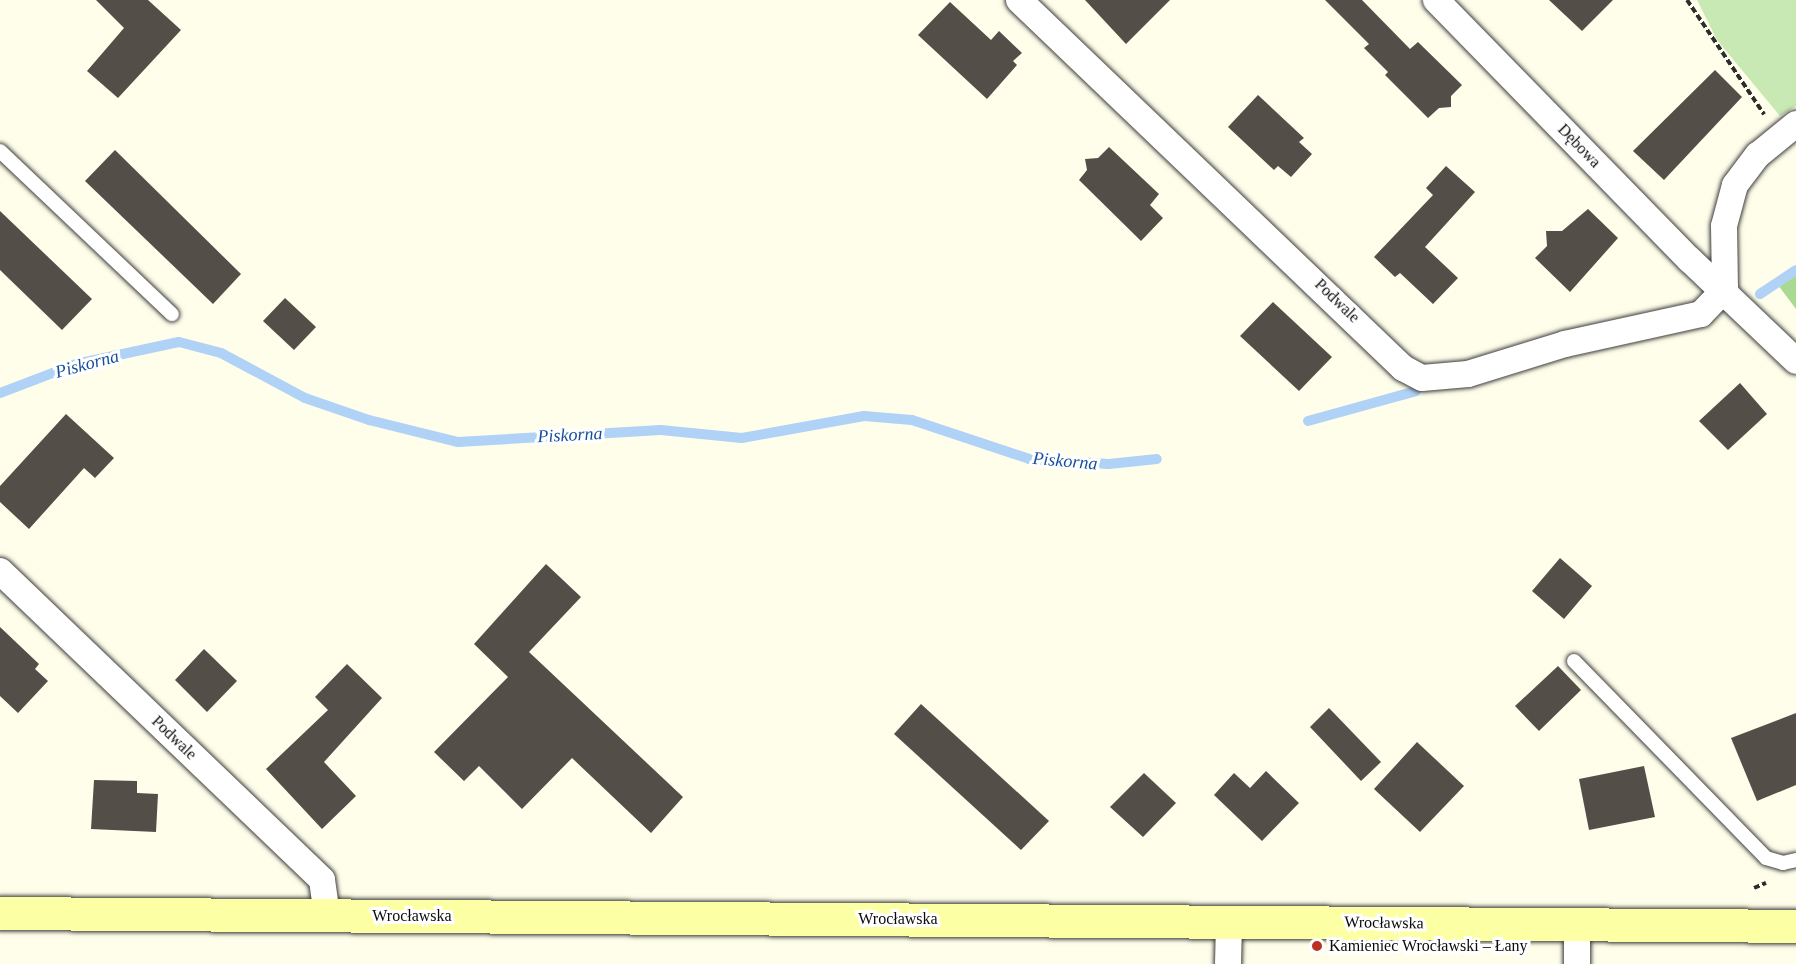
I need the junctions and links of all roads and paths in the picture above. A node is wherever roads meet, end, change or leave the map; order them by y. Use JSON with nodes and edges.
{"nodes":[{"id":1,"x":1019,"y":0,"type":"edge"},
{"id":2,"x":1436,"y":0,"type":"edge"},
{"id":3,"x":1687,"y":0,"type":"edge"},
{"id":4,"x":1788,"y":129,"type":"edge"},
{"id":5,"x":0,"y":151,"type":"edge"},
{"id":6,"x":1725,"y":290,"type":"junction"},
{"id":7,"x":172,"y":314,"type":"dead end"},
{"id":8,"x":1796,"y":361,"type":"edge"},
{"id":9,"x":0,"y":571,"type":"edge"},
{"id":10,"x":1574,"y":661,"type":"dead end"},
{"id":11,"x":1796,"y":860,"type":"edge"},
{"id":12,"x":0,"y":913,"type":"edge"},
{"id":13,"x":327,"y":915,"type":"junction"},
{"id":14,"x":1229,"y":922,"type":"junction"},
{"id":15,"x":1577,"y":925,"type":"junction"},
{"id":16,"x":1796,"y":926,"type":"edge"},
{"id":17,"x":1228,"y":964,"type":"edge"},
{"id":18,"x":1577,"y":964,"type":"edge"}],
"edges":[{"from":1,"to":6,"type":"street","name":"Podwale"},
{"from":2,"to":6,"type":"street","name":"Dębowa"},
{"from":3,"to":4,"type":"path"},
{"from":4,"to":6,"type":"street"},
{"from":5,"to":7,"type":"lane"},
{"from":6,"to":8,"type":"street"},
{"from":9,"to":13,"type":"street","name":"Podwale"},
{"from":10,"to":11,"type":"lane"},
{"from":12,"to":13,"type":"main road","name":"Wrocławska"},
{"from":13,"to":14,"type":"main road","name":"Wrocławska"},
{"from":14,"to":15,"type":"main road","name":"Wrocławska"},
{"from":14,"to":17,"type":"street"},
{"from":15,"to":16,"type":"main road","name":"Wrocławska"},
{"from":15,"to":18,"type":"street"}]}
